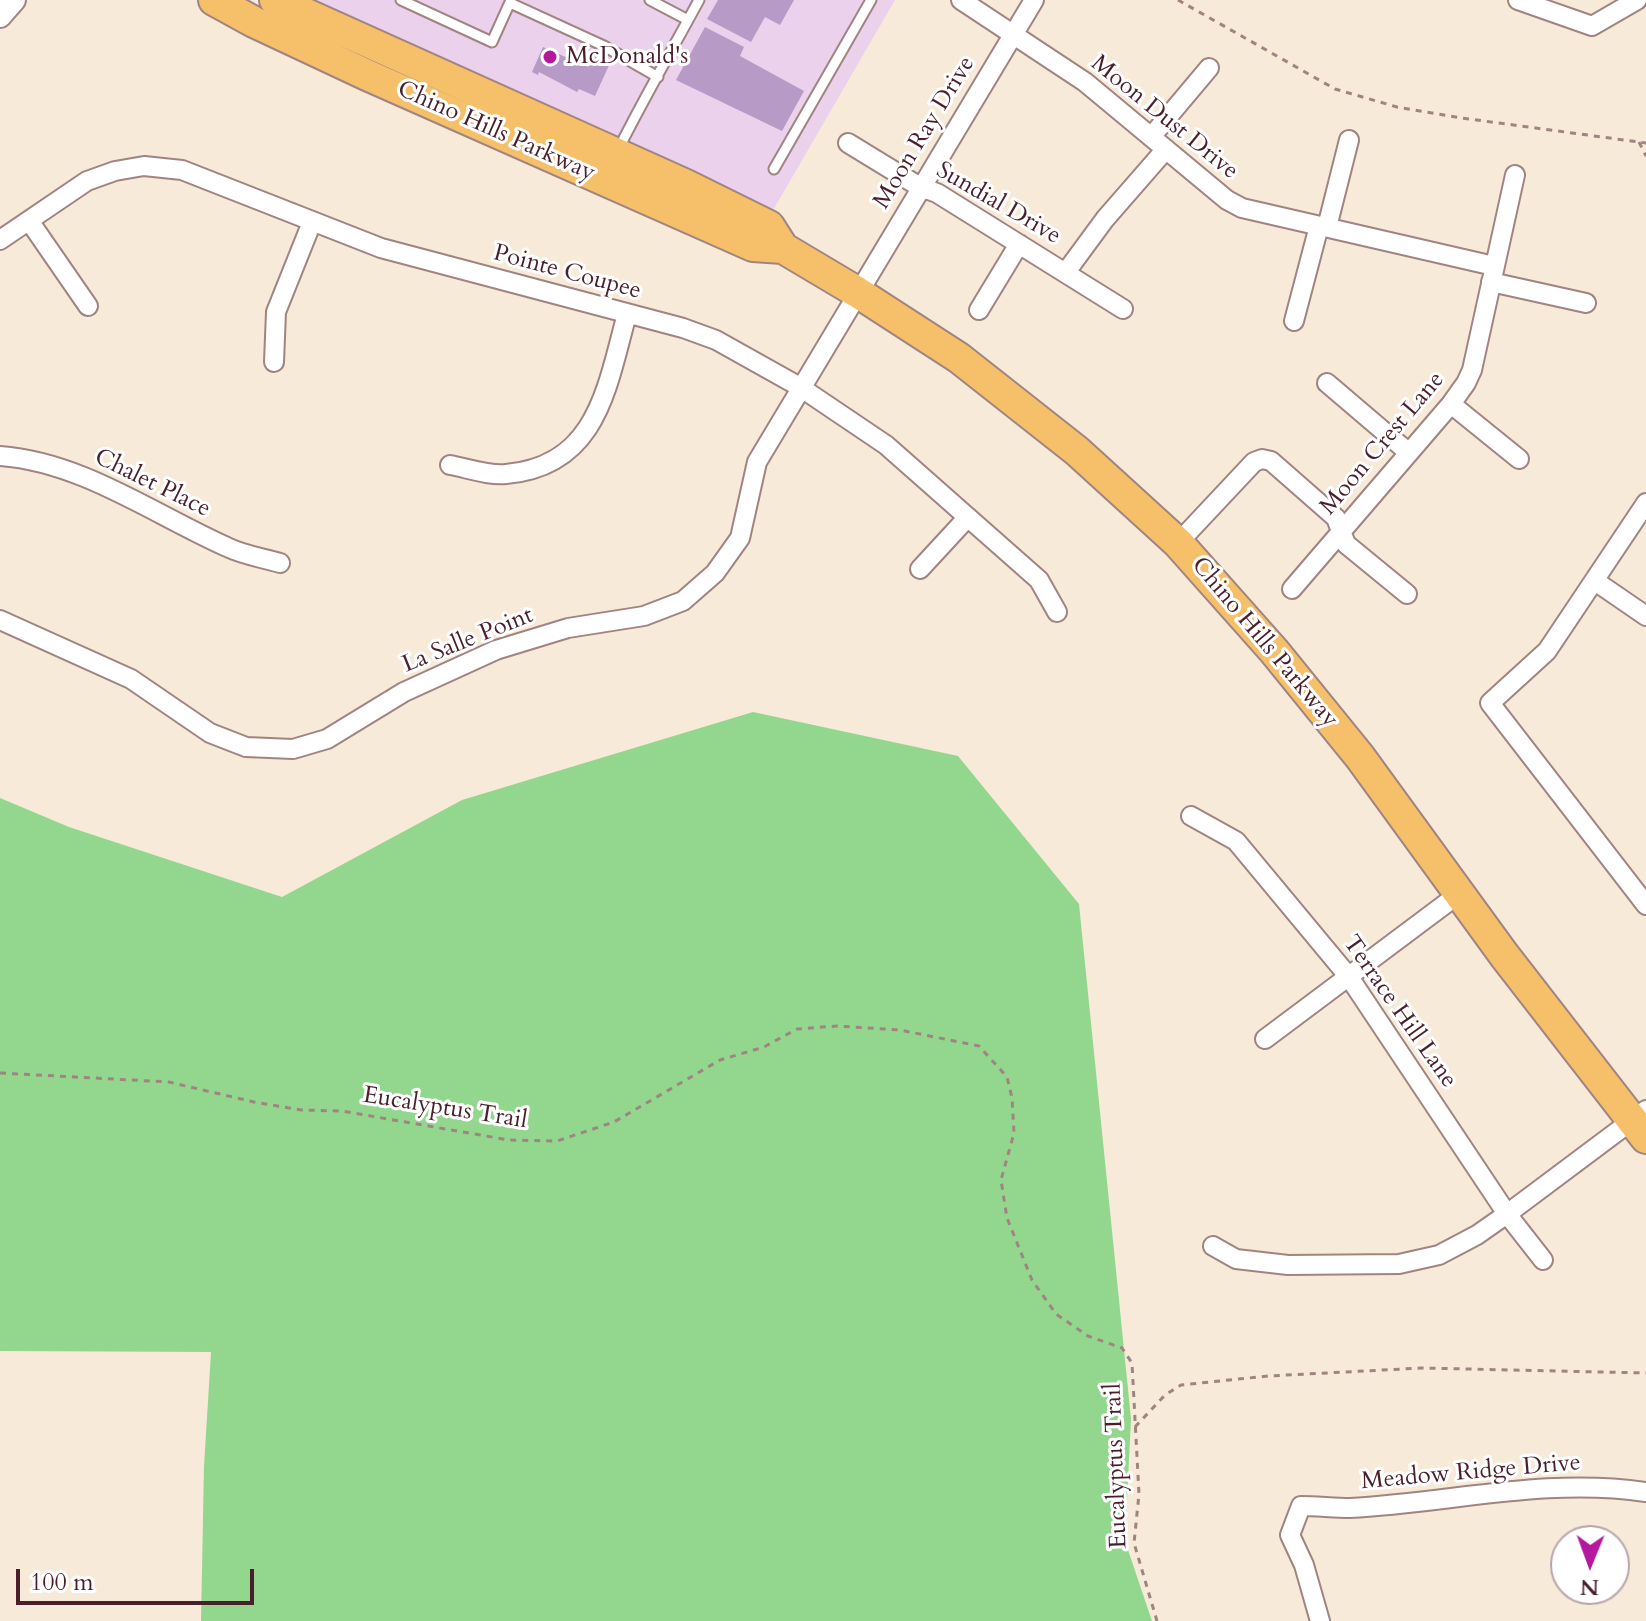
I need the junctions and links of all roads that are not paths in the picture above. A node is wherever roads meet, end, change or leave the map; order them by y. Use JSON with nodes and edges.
{"nodes":[{"id":1,"x":14,"y":0,"type":"edge"},
{"id":2,"x":214,"y":0,"type":"edge"},
{"id":3,"x":275,"y":0,"type":"edge"},
{"id":4,"x":401,"y":0,"type":"edge"},
{"id":5,"x":650,"y":0,"type":"edge"},
{"id":6,"x":699,"y":0,"type":"edge"},
{"id":7,"x":871,"y":0,"type":"edge"},
{"id":8,"x":961,"y":0,"type":"edge"},
{"id":9,"x":1034,"y":0,"type":"edge"},
{"id":10,"x":1518,"y":0,"type":"edge"},
{"id":11,"x":1637,"y":0,"type":"edge"},
{"id":12,"x":510,"y":2,"type":"edge"},
{"id":13,"x":0,"y":16,"type":"edge"},
{"id":14,"x":688,"y":20,"type":"junction"},
{"id":15,"x":1012,"y":36,"type":"junction"},
{"id":16,"x":1209,"y":68,"type":"dead end"},
{"id":17,"x":658,"y":77,"type":"junction"},
{"id":18,"x":1151,"y":137,"type":"junction"},
{"id":19,"x":1349,"y":140,"type":"dead end"},
{"id":20,"x":848,"y":143,"type":"dead end"},
{"id":21,"x":1166,"y":149,"type":"junction"},
{"id":22,"x":612,"y":167,"type":"junction"},
{"id":23,"x":774,"y":169,"type":"dead end"},
{"id":24,"x":1515,"y":175,"type":"dead end"},
{"id":25,"x":920,"y":187,"type":"junction"},
{"id":26,"x":30,"y":222,"type":"junction"},
{"id":27,"x":312,"y":222,"type":"junction"},
{"id":28,"x":1323,"y":226,"type":"junction"},
{"id":29,"x":0,"y":240,"type":"edge"},
{"id":30,"x":1019,"y":244,"type":"junction"},
{"id":31,"x":1066,"y":272,"type":"junction"},
{"id":32,"x":1492,"y":274,"type":"junction"},
{"id":33,"x":857,"y":292,"type":"junction"},
{"id":34,"x":1586,"y":303,"type":"dead end"},
{"id":35,"x":88,"y":306,"type":"dead end"},
{"id":36,"x":1123,"y":309,"type":"dead end"},
{"id":37,"x":979,"y":310,"type":"dead end"},
{"id":38,"x":627,"y":314,"type":"junction"},
{"id":39,"x":1294,"y":321,"type":"dead end"},
{"id":40,"x":274,"y":362,"type":"dead end"},
{"id":41,"x":1327,"y":383,"type":"dead end"},
{"id":42,"x":800,"y":387,"type":"junction"},
{"id":43,"x":1451,"y":404,"type":"junction"},
{"id":44,"x":1408,"y":452,"type":"junction"},
{"id":45,"x":0,"y":456,"type":"edge"},
{"id":46,"x":1519,"y":459,"type":"dead end"},
{"id":47,"x":450,"y":465,"type":"dead end"},
{"id":48,"x":1646,"y":503,"type":"edge"},
{"id":49,"x":968,"y":517,"type":"junction"},
{"id":50,"x":1342,"y":530,"type":"junction"},
{"id":51,"x":1178,"y":543,"type":"junction"},
{"id":52,"x":280,"y":563,"type":"dead end"},
{"id":53,"x":920,"y":569,"type":"dead end"},
{"id":54,"x":1595,"y":581,"type":"junction"},
{"id":55,"x":1292,"y":589,"type":"dead end"},
{"id":56,"x":1407,"y":594,"type":"dead end"},
{"id":57,"x":1057,"y":612,"type":"dead end"},
{"id":58,"x":1646,"y":616,"type":"edge"},
{"id":59,"x":0,"y":620,"type":"edge"},
{"id":60,"x":1191,"y":816,"type":"dead end"},
{"id":61,"x":1460,"y":893,"type":"junction"},
{"id":62,"x":1646,"y":905,"type":"edge"},
{"id":63,"x":1349,"y":977,"type":"junction"},
{"id":64,"x":1265,"y":1039,"type":"dead end"},
{"id":65,"x":1641,"y":1122,"type":"edge"},
{"id":66,"x":1507,"y":1214,"type":"junction"},
{"id":67,"x":1213,"y":1246,"type":"dead end"},
{"id":68,"x":1543,"y":1260,"type":"dead end"},
{"id":69,"x":1646,"y":1492,"type":"edge"},
{"id":70,"x":1320,"y":1621,"type":"edge"}],
"edges":[{"from":1,"to":13,"type":"street"},
{"from":2,"to":22,"type":"main road","name":"Chino Hills Parkway"},
{"from":3,"to":22,"type":"main road","name":"Chino Hills Parkway"},
{"from":4,"to":12,"type":"lane"},
{"from":5,"to":14,"type":"lane"},
{"from":6,"to":14,"type":"lane"},
{"from":7,"to":23,"type":"lane"},
{"from":8,"to":15,"type":"street","name":"Moon Dust Drive"},
{"from":9,"to":15,"type":"street","name":"Moon Ray Drive"},
{"from":10,"to":11,"type":"street"},
{"from":12,"to":17,"type":"lane"},
{"from":14,"to":17,"type":"lane"},
{"from":15,"to":18,"type":"street","name":"Moon Dust Drive"},
{"from":15,"to":25,"type":"street","name":"Moon Ray Drive"},
{"from":16,"to":18,"type":"street"},
{"from":17,"to":22,"type":"lane"},
{"from":18,"to":21,"type":"street","name":"Moon Dust Drive"},
{"from":19,"to":28,"type":"street"},
{"from":20,"to":25,"type":"street","name":"Sundial Drive"},
{"from":21,"to":28,"type":"street","name":"Moon Dust Drive"},
{"from":21,"to":31,"type":"street"},
{"from":22,"to":33,"type":"main road","name":"Chino Hills Parkway"},
{"from":24,"to":32,"type":"street","name":"Moon Crest Lane"},
{"from":25,"to":30,"type":"street","name":"Sundial Drive"},
{"from":25,"to":33,"type":"street","name":"Moon Ray Drive"},
{"from":26,"to":27,"type":"street","name":"Pointe Coupee"},
{"from":26,"to":29,"type":"street","name":"Pointe Coupee"},
{"from":26,"to":35,"type":"street"},
{"from":27,"to":38,"type":"street","name":"Pointe Coupee"},
{"from":27,"to":40,"type":"street"},
{"from":28,"to":32,"type":"street","name":"Moon Dust Drive"},
{"from":28,"to":39,"type":"street"},
{"from":30,"to":31,"type":"street","name":"Sundial Drive"},
{"from":30,"to":37,"type":"street"},
{"from":31,"to":36,"type":"street","name":"Sundial Drive"},
{"from":32,"to":34,"type":"street","name":"Moon Dust Drive"},
{"from":32,"to":43,"type":"street","name":"Moon Crest Lane"},
{"from":33,"to":42,"type":"street","name":"La Salle Point"},
{"from":33,"to":51,"type":"main road","name":"Chino Hills Parkway"},
{"from":38,"to":42,"type":"street","name":"Pointe Coupee"},
{"from":38,"to":47,"type":"street"},
{"from":41,"to":44,"type":"street"},
{"from":42,"to":49,"type":"street","name":"Pointe Coupee"},
{"from":42,"to":59,"type":"street","name":"La Salle Point"},
{"from":43,"to":44,"type":"street","name":"Moon Crest Lane"},
{"from":43,"to":46,"type":"street"},
{"from":44,"to":50,"type":"street","name":"Moon Crest Lane"},
{"from":45,"to":52,"type":"street","name":"Chalet Place"},
{"from":48,"to":54,"type":"street"},
{"from":49,"to":53,"type":"street"},
{"from":49,"to":57,"type":"street","name":"Pointe Coupee"},
{"from":50,"to":51,"type":"street"},
{"from":50,"to":55,"type":"street","name":"Moon Crest Lane"},
{"from":50,"to":56,"type":"street"},
{"from":51,"to":61,"type":"main road","name":"Chino Hills Parkway"},
{"from":54,"to":58,"type":"street"},
{"from":54,"to":62,"type":"street"},
{"from":60,"to":63,"type":"street","name":"Terrace Hill Lane"},
{"from":61,"to":63,"type":"street"},
{"from":61,"to":65,"type":"main road","name":"Chino Hills Parkway"},
{"from":63,"to":64,"type":"street"},
{"from":63,"to":66,"type":"street","name":"Terrace Hill Lane"},
{"from":65,"to":66,"type":"street"},
{"from":66,"to":67,"type":"street"},
{"from":66,"to":68,"type":"street","name":"Terrace Hill Lane"},
{"from":69,"to":70,"type":"street","name":"Meadow Ridge Drive"}]}
